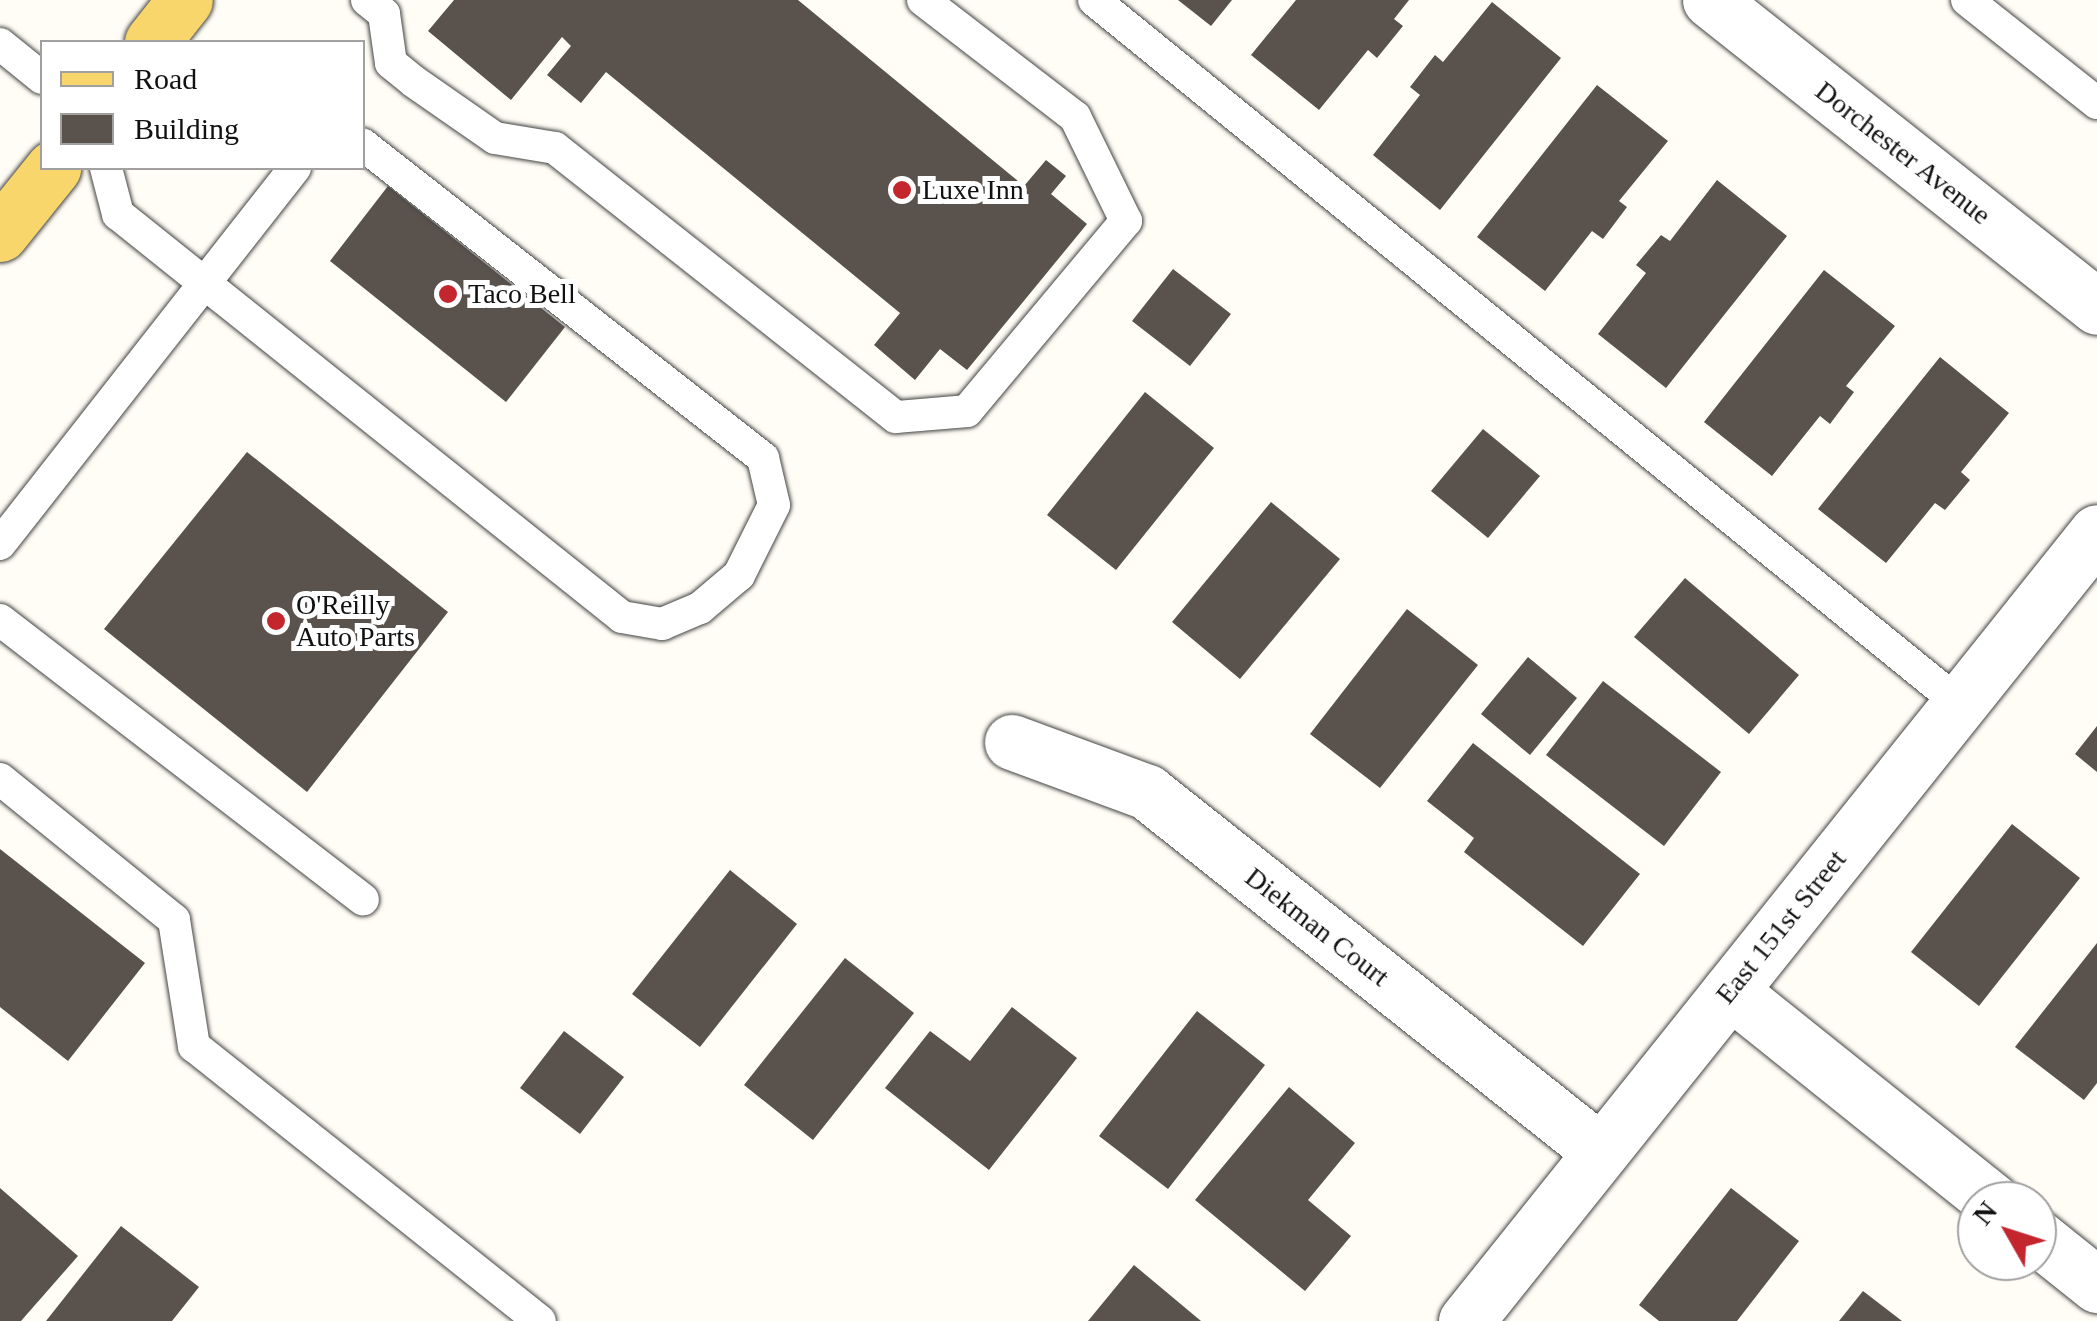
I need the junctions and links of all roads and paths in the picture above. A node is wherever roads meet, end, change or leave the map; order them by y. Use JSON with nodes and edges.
{"nodes":[{"id":1,"x":185,"y":0,"type":"edge"},
{"id":2,"x":923,"y":0,"type":"edge"},
{"id":3,"x":1094,"y":0,"type":"edge"},
{"id":4,"x":1710,"y":0,"type":"edge"},
{"id":5,"x":1967,"y":0,"type":"edge"},
{"id":6,"x":382,"y":5,"type":"edge"},
{"id":7,"x":154,"y":40,"type":"edge"},
{"id":8,"x":0,"y":44,"type":"edge"},
{"id":9,"x":40,"y":76,"type":"edge"},
{"id":10,"x":2097,"y":103,"type":"edge"},
{"id":11,"x":365,"y":146,"type":"edge"},
{"id":12,"x":51,"y":170,"type":"edge"},
{"id":13,"x":107,"y":170,"type":"edge"},
{"id":14,"x":293,"y":170,"type":"edge"},
{"id":15,"x":0,"y":234,"type":"edge"},
{"id":16,"x":205,"y":281,"type":"junction"},
{"id":17,"x":2094,"y":298,"type":"edge"},
{"id":18,"x":2097,"y":532,"type":"edge"},
{"id":19,"x":0,"y":544,"type":"edge"},
{"id":20,"x":0,"y":620,"type":"edge"},
{"id":21,"x":1960,"y":704,"type":"junction"},
{"id":22,"x":1012,"y":742,"type":"dead end"},
{"id":23,"x":0,"y":779,"type":"edge"},
{"id":24,"x":363,"y":900,"type":"dead end"},
{"id":25,"x":1730,"y":991,"type":"junction"},
{"id":26,"x":1601,"y":1152,"type":"junction"},
{"id":27,"x":1967,"y":1181,"type":"edge"},
{"id":28,"x":2057,"y":1253,"type":"edge"},
{"id":29,"x":2097,"y":1285,"type":"edge"},
{"id":30,"x":540,"y":1321,"type":"edge"},
{"id":31,"x":1466,"y":1321,"type":"edge"}],
"edges":[{"from":1,"to":7,"type":"main road"},
{"from":2,"to":6,"type":"lane"},
{"from":3,"to":21,"type":"lane"},
{"from":4,"to":17,"type":"street","name":"Dorchester Avenue"},
{"from":5,"to":10,"type":"lane"},
{"from":8,"to":9,"type":"lane"},
{"from":11,"to":16,"type":"lane"},
{"from":12,"to":15,"type":"main road"},
{"from":13,"to":16,"type":"lane"},
{"from":14,"to":16,"type":"lane"},
{"from":16,"to":19,"type":"lane"},
{"from":18,"to":21,"type":"street","name":"East 151st Street"},
{"from":20,"to":24,"type":"lane"},
{"from":21,"to":25,"type":"street","name":"East 151st Street"},
{"from":22,"to":26,"type":"street","name":"Diekman Court"},
{"from":23,"to":30,"type":"lane"},
{"from":25,"to":26,"type":"street","name":"East 151st Street"},
{"from":25,"to":27,"type":"street"},
{"from":26,"to":31,"type":"street","name":"East 151st Street"},
{"from":28,"to":29,"type":"street"}]}
